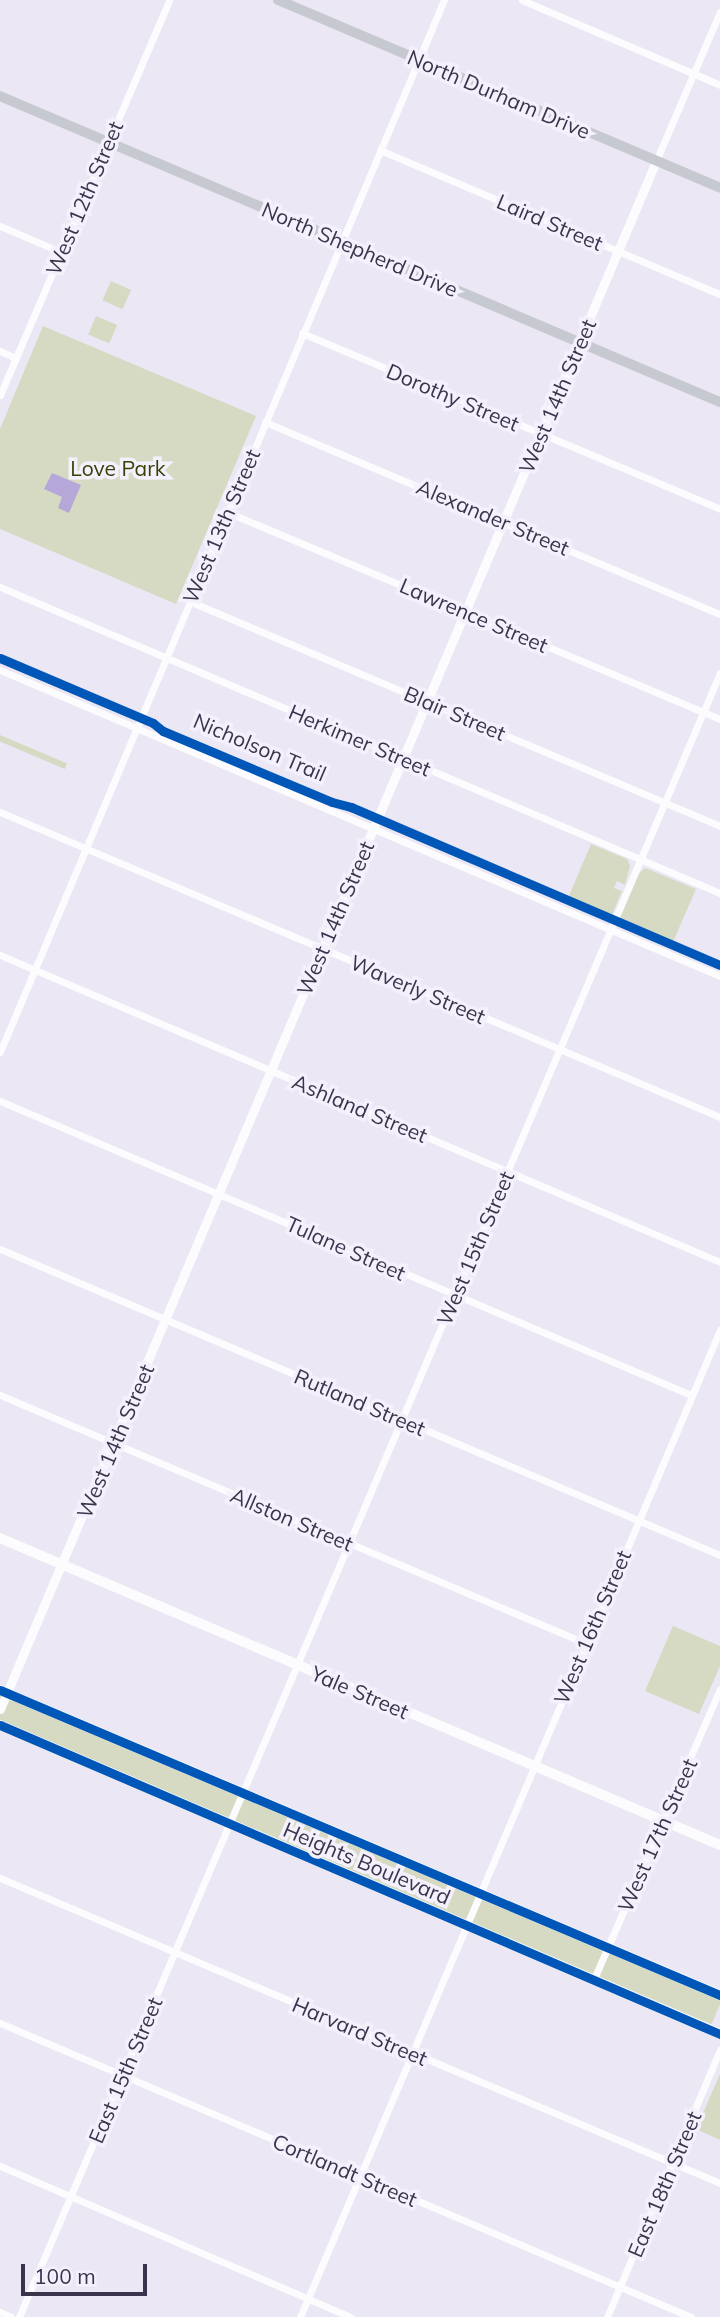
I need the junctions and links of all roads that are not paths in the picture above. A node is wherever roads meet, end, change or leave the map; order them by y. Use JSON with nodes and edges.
{"nodes":[{"id":1,"x":169,"y":0,"type":"edge"},
{"id":2,"x":278,"y":0,"type":"edge"},
{"id":3,"x":444,"y":0,"type":"edge"},
{"id":4,"x":522,"y":0,"type":"edge"},
{"id":5,"x":720,"y":12,"type":"edge"},
{"id":6,"x":418,"y":60,"type":"junction"},
{"id":7,"x":695,"y":75,"type":"junction"},
{"id":8,"x":720,"y":85,"type":"edge"},
{"id":9,"x":0,"y":96,"type":"edge"},
{"id":10,"x":108,"y":142,"type":"junction"},
{"id":11,"x":380,"y":150,"type":"junction"},
{"id":12,"x":656,"y":161,"type":"junction"},
{"id":13,"x":720,"y":188,"type":"edge"},
{"id":14,"x":0,"y":226,"type":"edge"},
{"id":15,"x":341,"y":241,"type":"junction"},
{"id":16,"x":618,"y":251,"type":"junction"},
{"id":17,"x":61,"y":252,"type":"junction"},
{"id":18,"x":720,"y":294,"type":"edge"},
{"id":19,"x":302,"y":333,"type":"junction"},
{"id":20,"x":579,"y":343,"type":"junction"},
{"id":21,"x":0,"y":351,"type":"edge"},
{"id":22,"x":16,"y":358,"type":"junction"},
{"id":23,"x":0,"y":396,"type":"edge"},
{"id":24,"x":720,"y":402,"type":"edge"},
{"id":25,"x":265,"y":422,"type":"junction"},
{"id":26,"x":541,"y":434,"type":"junction"},
{"id":27,"x":720,"y":509,"type":"edge"},
{"id":28,"x":227,"y":512,"type":"junction"},
{"id":29,"x":504,"y":521,"type":"junction"},
{"id":30,"x":0,"y":587,"type":"edge"},
{"id":31,"x":189,"y":601,"type":"junction"},
{"id":32,"x":466,"y":611,"type":"junction"},
{"id":33,"x":720,"y":614,"type":"edge"},
{"id":34,"x":166,"y":657,"type":"junction"},
{"id":35,"x":0,"y":670,"type":"edge"},
{"id":36,"x":720,"y":673,"type":"edge"},
{"id":37,"x":426,"y":702,"type":"junction"},
{"id":38,"x":703,"y":712,"type":"junction"},
{"id":39,"x":720,"y":719,"type":"edge"},
{"id":40,"x":138,"y":726,"type":"junction"},
{"id":41,"x":403,"y":759,"type":"junction"},
{"id":42,"x":665,"y":802,"type":"junction"},
{"id":43,"x":0,"y":812,"type":"edge"},
{"id":44,"x":720,"y":825,"type":"edge"},
{"id":45,"x":373,"y":828,"type":"junction"},
{"id":46,"x":85,"y":848,"type":"junction"},
{"id":47,"x":640,"y":859,"type":"junction"},
{"id":48,"x":720,"y":893,"type":"edge"},
{"id":49,"x":610,"y":930,"type":"junction"},
{"id":50,"x":322,"y":949,"type":"junction"},
{"id":51,"x":0,"y":955,"type":"edge"},
{"id":52,"x":35,"y":970,"type":"junction"},
{"id":53,"x":720,"y":976,"type":"edge"},
{"id":54,"x":559,"y":1049,"type":"junction"},
{"id":55,"x":0,"y":1052,"type":"edge"},
{"id":56,"x":271,"y":1071,"type":"junction"},
{"id":57,"x":0,"y":1101,"type":"edge"},
{"id":58,"x":720,"y":1117,"type":"edge"},
{"id":59,"x":508,"y":1171,"type":"junction"},
{"id":60,"x":220,"y":1193,"type":"junction"},
{"id":61,"x":0,"y":1249,"type":"edge"},
{"id":62,"x":720,"y":1262,"type":"edge"},
{"id":63,"x":455,"y":1295,"type":"junction"},
{"id":64,"x":167,"y":1320,"type":"junction"},
{"id":65,"x":720,"y":1330,"type":"edge"},
{"id":66,"x":0,"y":1395,"type":"edge"},
{"id":67,"x":691,"y":1395,"type":"junction"},
{"id":68,"x":402,"y":1420,"type":"junction"},
{"id":69,"x":115,"y":1443,"type":"junction"},
{"id":70,"x":638,"y":1520,"type":"junction"},
{"id":71,"x":0,"y":1538,"type":"edge"},
{"id":72,"x":350,"y":1544,"type":"junction"},
{"id":73,"x":720,"y":1555,"type":"edge"},
{"id":74,"x":62,"y":1564,"type":"junction"},
{"id":75,"x":585,"y":1643,"type":"junction"},
{"id":76,"x":296,"y":1665,"type":"junction"},
{"id":77,"x":720,"y":1689,"type":"edge"},
{"id":78,"x":3,"y":1691,"type":"edge"},
{"id":79,"x":0,"y":1709,"type":"edge"},
{"id":80,"x":0,"y":1725,"type":"edge"},
{"id":81,"x":533,"y":1766,"type":"junction"},
{"id":82,"x":243,"y":1793,"type":"junction"},
{"id":83,"x":664,"y":1821,"type":"junction"},
{"id":84,"x":230,"y":1824,"type":"junction"},
{"id":85,"x":720,"y":1845,"type":"edge"},
{"id":86,"x":0,"y":1878,"type":"edge"},
{"id":87,"x":478,"y":1894,"type":"junction"},
{"id":88,"x":465,"y":1925,"type":"junction"},
{"id":89,"x":608,"y":1947,"type":"junction"},
{"id":90,"x":175,"y":1953,"type":"junction"},
{"id":91,"x":593,"y":1981,"type":"junction"},
{"id":92,"x":720,"y":1995,"type":"edge"},
{"id":93,"x":0,"y":2023,"type":"edge"},
{"id":94,"x":720,"y":2034,"type":"edge"},
{"id":95,"x":720,"y":2050,"type":"edge"},
{"id":96,"x":412,"y":2053,"type":"junction"},
{"id":97,"x":122,"y":2076,"type":"junction"},
{"id":98,"x":673,"y":2163,"type":"junction"},
{"id":99,"x":0,"y":2166,"type":"edge"},
{"id":100,"x":359,"y":2176,"type":"junction"},
{"id":101,"x":720,"y":2183,"type":"edge"},
{"id":102,"x":71,"y":2197,"type":"junction"},
{"id":103,"x":621,"y":2287,"type":"junction"},
{"id":104,"x":308,"y":2298,"type":"junction"},
{"id":105,"x":0,"y":2312,"type":"edge"},
{"id":106,"x":11,"y":2317,"type":"edge"},
{"id":107,"x":19,"y":2317,"type":"edge"},
{"id":108,"x":300,"y":2317,"type":"edge"},
{"id":109,"x":351,"y":2317,"type":"edge"},
{"id":110,"x":607,"y":2317,"type":"edge"},
{"id":111,"x":691,"y":2317,"type":"edge"}],
"edges":[{"from":1,"to":10,"type":"street","name":"West 12th Street"},
{"from":2,"to":6,"type":"main road","name":"North Durham Drive"},
{"from":3,"to":6,"type":"street","name":"West 13th Street"},
{"from":4,"to":7,"type":"street"},
{"from":5,"to":7,"type":"street","name":"West 14th Street"},
{"from":6,"to":11,"type":"street","name":"West 13th Street"},
{"from":6,"to":12,"type":"main road","name":"North Durham Drive"},
{"from":7,"to":8,"type":"street"},
{"from":7,"to":12,"type":"street","name":"West 14th Street"},
{"from":9,"to":10,"type":"main road","name":"North Shepherd Drive"},
{"from":10,"to":15,"type":"main road","name":"North Shepherd Drive"},
{"from":10,"to":17,"type":"street","name":"West 12th Street"},
{"from":11,"to":15,"type":"street","name":"West 13th Street"},
{"from":11,"to":16,"type":"street","name":"Laird Street"},
{"from":12,"to":13,"type":"main road","name":"North Durham Drive"},
{"from":12,"to":16,"type":"street","name":"West 14th Street"},
{"from":14,"to":17,"type":"street"},
{"from":15,"to":19,"type":"street","name":"West 13th Street"},
{"from":15,"to":20,"type":"main road","name":"North Shepherd Drive"},
{"from":16,"to":18,"type":"street","name":"Laird Street"},
{"from":16,"to":20,"type":"street","name":"West 14th Street"},
{"from":17,"to":22,"type":"street","name":"West 12th Street"},
{"from":19,"to":25,"type":"street","name":"West 13th Street"},
{"from":19,"to":26,"type":"street","name":"Dorothy Street"},
{"from":20,"to":24,"type":"main road","name":"North Shepherd Drive"},
{"from":20,"to":26,"type":"street","name":"West 14th Street"},
{"from":21,"to":22,"type":"street"},
{"from":22,"to":23,"type":"street","name":"West 12th Street"},
{"from":25,"to":28,"type":"street","name":"West 13th Street"},
{"from":25,"to":29,"type":"street","name":"Alexander Street"},
{"from":26,"to":27,"type":"street","name":"Dorothy Street"},
{"from":26,"to":29,"type":"street","name":"West 14th Street"},
{"from":28,"to":31,"type":"street","name":"West 13th Street"},
{"from":28,"to":32,"type":"street","name":"Lawrence Street"},
{"from":29,"to":32,"type":"street","name":"West 14th Street"},
{"from":29,"to":33,"type":"street","name":"Alexander Street"},
{"from":30,"to":34,"type":"street","name":"Herkimer Street"},
{"from":31,"to":34,"type":"street","name":"West 13th Street"},
{"from":31,"to":37,"type":"street","name":"Blair Street"},
{"from":32,"to":37,"type":"street","name":"West 14th Street"},
{"from":32,"to":38,"type":"street","name":"Lawrence Street"},
{"from":34,"to":40,"type":"street","name":"West 13th Street"},
{"from":34,"to":41,"type":"street","name":"Herkimer Street"},
{"from":35,"to":40,"type":"street"},
{"from":36,"to":38,"type":"street","name":"West 15th Street"},
{"from":37,"to":41,"type":"street","name":"West 14th Street"},
{"from":37,"to":42,"type":"street","name":"Blair Street"},
{"from":38,"to":39,"type":"street","name":"Lawrence Street"},
{"from":38,"to":42,"type":"street","name":"West 15th Street"},
{"from":40,"to":45,"type":"street"},
{"from":40,"to":46,"type":"street","name":"West 13th Street"},
{"from":41,"to":45,"type":"street","name":"West 14th Street"},
{"from":41,"to":47,"type":"street","name":"Herkimer Street"},
{"from":42,"to":44,"type":"street","name":"Blair Street"},
{"from":42,"to":47,"type":"street","name":"West 15th Street"},
{"from":43,"to":46,"type":"street","name":"Waverly Street"},
{"from":45,"to":49,"type":"street"},
{"from":45,"to":50,"type":"street","name":"West 14th Street"},
{"from":46,"to":50,"type":"street","name":"Waverly Street"},
{"from":46,"to":52,"type":"street","name":"West 13th Street"},
{"from":47,"to":48,"type":"street","name":"Herkimer Street"},
{"from":47,"to":49,"type":"street","name":"West 15th Street"},
{"from":49,"to":53,"type":"street"},
{"from":49,"to":54,"type":"street","name":"West 15th Street"},
{"from":50,"to":54,"type":"street","name":"Waverly Street"},
{"from":50,"to":56,"type":"street","name":"West 14th Street"},
{"from":51,"to":52,"type":"street","name":"Ashland Street"},
{"from":52,"to":55,"type":"street","name":"West 13th Street"},
{"from":52,"to":56,"type":"street","name":"Ashland Street"},
{"from":54,"to":58,"type":"street","name":"Waverly Street"},
{"from":54,"to":59,"type":"street","name":"West 15th Street"},
{"from":56,"to":59,"type":"street","name":"Ashland Street"},
{"from":56,"to":60,"type":"street","name":"West 14th Street"},
{"from":57,"to":60,"type":"street","name":"Tulane Street"},
{"from":59,"to":62,"type":"street","name":"Ashland Street"},
{"from":59,"to":63,"type":"street","name":"West 15th Street"},
{"from":60,"to":63,"type":"street","name":"Tulane Street"},
{"from":60,"to":64,"type":"street","name":"West 14th Street"},
{"from":61,"to":64,"type":"street","name":"Rutland Street"},
{"from":63,"to":67,"type":"street","name":"Tulane Street"},
{"from":63,"to":68,"type":"street","name":"West 15th Street"},
{"from":64,"to":68,"type":"street","name":"Rutland Street"},
{"from":64,"to":69,"type":"street","name":"West 14th Street"},
{"from":65,"to":67,"type":"street","name":"West 16th Street"},
{"from":66,"to":69,"type":"street","name":"Allston Street"},
{"from":67,"to":70,"type":"street","name":"West 16th Street"},
{"from":68,"to":70,"type":"street","name":"Rutland Street"},
{"from":68,"to":72,"type":"street","name":"West 15th Street"},
{"from":69,"to":72,"type":"street","name":"Allston Street"},
{"from":69,"to":74,"type":"street","name":"West 14th Street"},
{"from":70,"to":73,"type":"street","name":"Rutland Street"},
{"from":70,"to":75,"type":"street","name":"West 16th Street"},
{"from":71,"to":74,"type":"main road","name":"Yale Street"},
{"from":72,"to":75,"type":"street","name":"Allston Street"},
{"from":72,"to":76,"type":"street","name":"West 15th Street"},
{"from":74,"to":76,"type":"main road","name":"Yale Street"},
{"from":74,"to":78,"type":"street","name":"West 14th Street"},
{"from":75,"to":81,"type":"street","name":"West 16th Street"},
{"from":76,"to":81,"type":"main road","name":"Yale Street"},
{"from":76,"to":82,"type":"street","name":"West 15th Street"},
{"from":77,"to":83,"type":"street","name":"West 17th Street"},
{"from":78,"to":79,"type":"street","name":"West 14th Street"},
{"from":78,"to":82,"type":"main road","name":"Heights Boulevard"},
{"from":80,"to":84,"type":"main road","name":"Heights Boulevard"},
{"from":81,"to":83,"type":"main road","name":"Yale Street"},
{"from":81,"to":87,"type":"street","name":"West 16th Street"},
{"from":82,"to":84,"type":"street","name":"West 15th Street"},
{"from":82,"to":87,"type":"main road","name":"Heights Boulevard"},
{"from":83,"to":85,"type":"main road","name":"Yale Street"},
{"from":83,"to":89,"type":"street","name":"West 17th Street"},
{"from":84,"to":88,"type":"main road","name":"Heights Boulevard"},
{"from":84,"to":90,"type":"street","name":"East 15th Street"},
{"from":86,"to":90,"type":"street","name":"Harvard Street"},
{"from":87,"to":88,"type":"street","name":"West 16th Street"},
{"from":87,"to":89,"type":"main road","name":"Heights Boulevard"},
{"from":88,"to":91,"type":"main road","name":"Heights Boulevard"},
{"from":88,"to":96,"type":"street","name":"West 16th Street"},
{"from":89,"to":91,"type":"street","name":"West 17th Street"},
{"from":89,"to":92,"type":"main road","name":"Heights Boulevard"},
{"from":90,"to":96,"type":"street","name":"Harvard Street"},
{"from":90,"to":97,"type":"street","name":"East 15th Street"},
{"from":91,"to":94,"type":"main road","name":"Heights Boulevard"},
{"from":93,"to":97,"type":"street","name":"Cortlandt Street"},
{"from":95,"to":98,"type":"street","name":"East 18th Street"},
{"from":96,"to":98,"type":"street","name":"Harvard Street"},
{"from":96,"to":100,"type":"street","name":"West 16th Street"},
{"from":97,"to":100,"type":"street","name":"Cortlandt Street"},
{"from":97,"to":102,"type":"street","name":"East 15th Street"},
{"from":98,"to":101,"type":"street","name":"Harvard Street"},
{"from":98,"to":103,"type":"street","name":"East 18th Street"},
{"from":99,"to":102,"type":"street"},
{"from":100,"to":103,"type":"street","name":"Cortlandt Street"},
{"from":100,"to":104,"type":"street","name":"West 16th Street"},
{"from":102,"to":104,"type":"street"},
{"from":102,"to":107,"type":"street","name":"East 15th Street"},
{"from":103,"to":110,"type":"street","name":"East 18th Street"},
{"from":103,"to":111,"type":"street","name":"Cortlandt Street"},
{"from":104,"to":108,"type":"street","name":"West 16th Street"},
{"from":104,"to":109,"type":"street"},
{"from":105,"to":106,"type":"street"}]}
